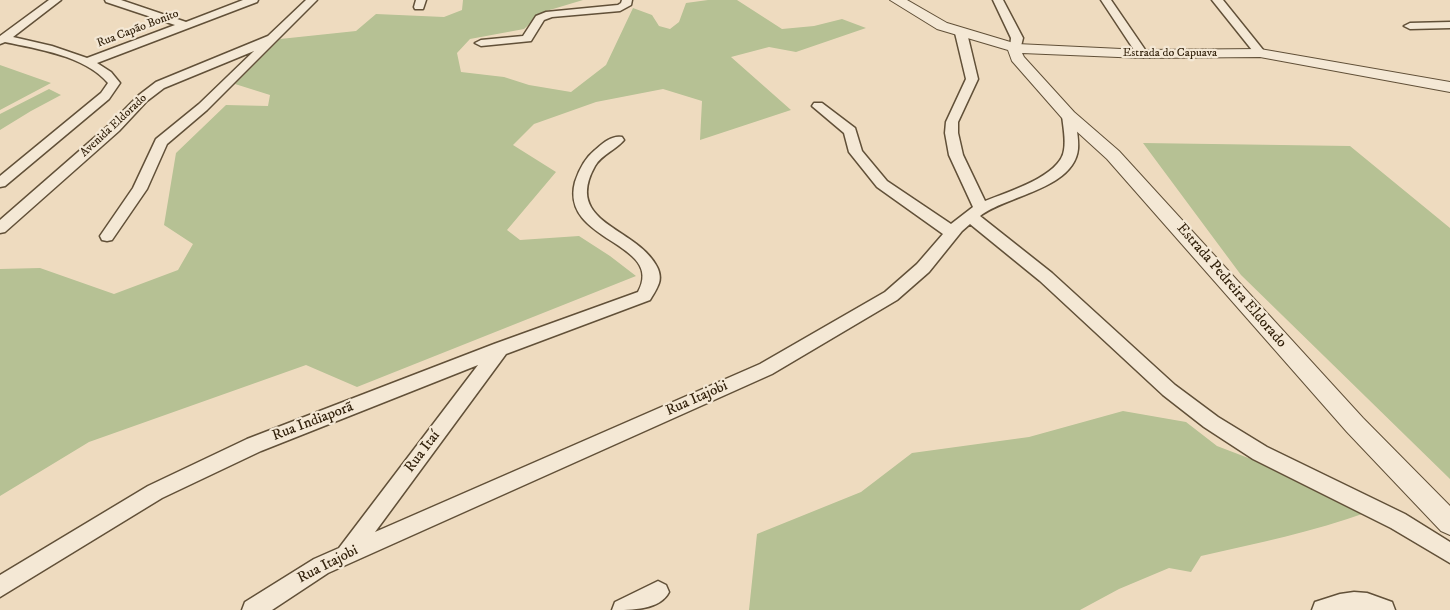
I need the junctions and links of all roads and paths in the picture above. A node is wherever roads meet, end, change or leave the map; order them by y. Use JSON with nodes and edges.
{"nodes":[{"id":1,"x":56,"y":0,"type":"edge"},
{"id":2,"x":110,"y":0,"type":"edge"},
{"id":3,"x":253,"y":0,"type":"edge"},
{"id":4,"x":312,"y":0,"type":"edge"},
{"id":5,"x":627,"y":0,"type":"edge"},
{"id":6,"x":897,"y":0,"type":"edge"},
{"id":7,"x":998,"y":0,"type":"edge"},
{"id":8,"x":1106,"y":0,"type":"edge"},
{"id":9,"x":1217,"y":0,"type":"edge"},
{"id":10,"x":1450,"y":25,"type":"edge"},
{"id":11,"x":185,"y":26,"type":"junction"},
{"id":12,"x":1410,"y":26,"type":"dead end"},
{"id":13,"x":961,"y":33,"type":"junction"},
{"id":14,"x":272,"y":39,"type":"junction"},
{"id":15,"x":3,"y":40,"type":"edge"},
{"id":16,"x":481,"y":43,"type":"dead end"},
{"id":17,"x":1016,"y":48,"type":"junction"},
{"id":18,"x":1260,"y":53,"type":"junction"},
{"id":19,"x":1142,"y":54,"type":"junction"},
{"id":20,"x":88,"y":62,"type":"junction"},
{"id":21,"x":1450,"y":87,"type":"edge"},
{"id":22,"x":818,"y":106,"type":"dead end"},
{"id":23,"x":1068,"y":115,"type":"junction"},
{"id":24,"x":617,"y":140,"type":"dead end"},
{"id":25,"x":0,"y":183,"type":"edge"},
{"id":26,"x":976,"y":213,"type":"junction"},
{"id":27,"x":0,"y":228,"type":"edge"},
{"id":28,"x":954,"y":233,"type":"junction"},
{"id":29,"x":107,"y":236,"type":"dead end"},
{"id":30,"x":500,"y":349,"type":"junction"},
{"id":31,"x":1450,"y":523,"type":"edge"},
{"id":32,"x":1450,"y":553,"type":"edge"},
{"id":33,"x":346,"y":555,"type":"junction"},
{"id":34,"x":0,"y":587,"type":"edge"},
{"id":35,"x":658,"y":592,"type":"dead end"},
{"id":36,"x":253,"y":610,"type":"edge"},
{"id":37,"x":623,"y":610,"type":"edge"},
{"id":38,"x":1323,"y":610,"type":"edge"},
{"id":39,"x":1384,"y":610,"type":"edge"}],
"edges":[{"from":1,"to":15,"type":"street"},
{"from":2,"to":11,"type":"street"},
{"from":3,"to":11,"type":"street","name":"Rua Capão Bonito"},
{"from":4,"to":14,"type":"street","name":"Avenida Eldorado"},
{"from":5,"to":16,"type":"street"},
{"from":6,"to":13,"type":"street","name":"Estrada do Capuava"},
{"from":7,"to":17,"type":"street"},
{"from":8,"to":19,"type":"street"},
{"from":9,"to":18,"type":"street"},
{"from":10,"to":12,"type":"street"},
{"from":11,"to":20,"type":"street","name":"Rua Capão Bonito"},
{"from":13,"to":17,"type":"street","name":"Estrada do Capuava"},
{"from":13,"to":26,"type":"street"},
{"from":14,"to":27,"type":"street","name":"Avenida Eldorado"},
{"from":14,"to":29,"type":"street","name":"Avenida Eldorado"},
{"from":15,"to":20,"type":"street"},
{"from":17,"to":19,"type":"street","name":"Estrada do Capuava"},
{"from":17,"to":23,"type":"street","name":"Estrada Pedreira Eldorado"},
{"from":18,"to":19,"type":"street","name":"Estrada do Capuava"},
{"from":18,"to":21,"type":"street","name":"Estrada do Capuava"},
{"from":20,"to":25,"type":"street"},
{"from":22,"to":28,"type":"street"},
{"from":23,"to":26,"type":"street","name":"Rua Itajobi"},
{"from":23,"to":31,"type":"street","name":"Estrada Pedreira Eldorado"},
{"from":24,"to":30,"type":"street","name":"Rua Indiaporã"},
{"from":26,"to":28,"type":"street","name":"Rua Itajobi"},
{"from":26,"to":32,"type":"street"},
{"from":28,"to":33,"type":"street","name":"Rua Itajobi"},
{"from":30,"to":33,"type":"street","name":"Rua Itaí"},
{"from":30,"to":34,"type":"street","name":"Rua Indiaporã"},
{"from":33,"to":36,"type":"street","name":"Rua Itajobi"},
{"from":35,"to":37,"type":"street"},
{"from":38,"to":39,"type":"street"}]}
